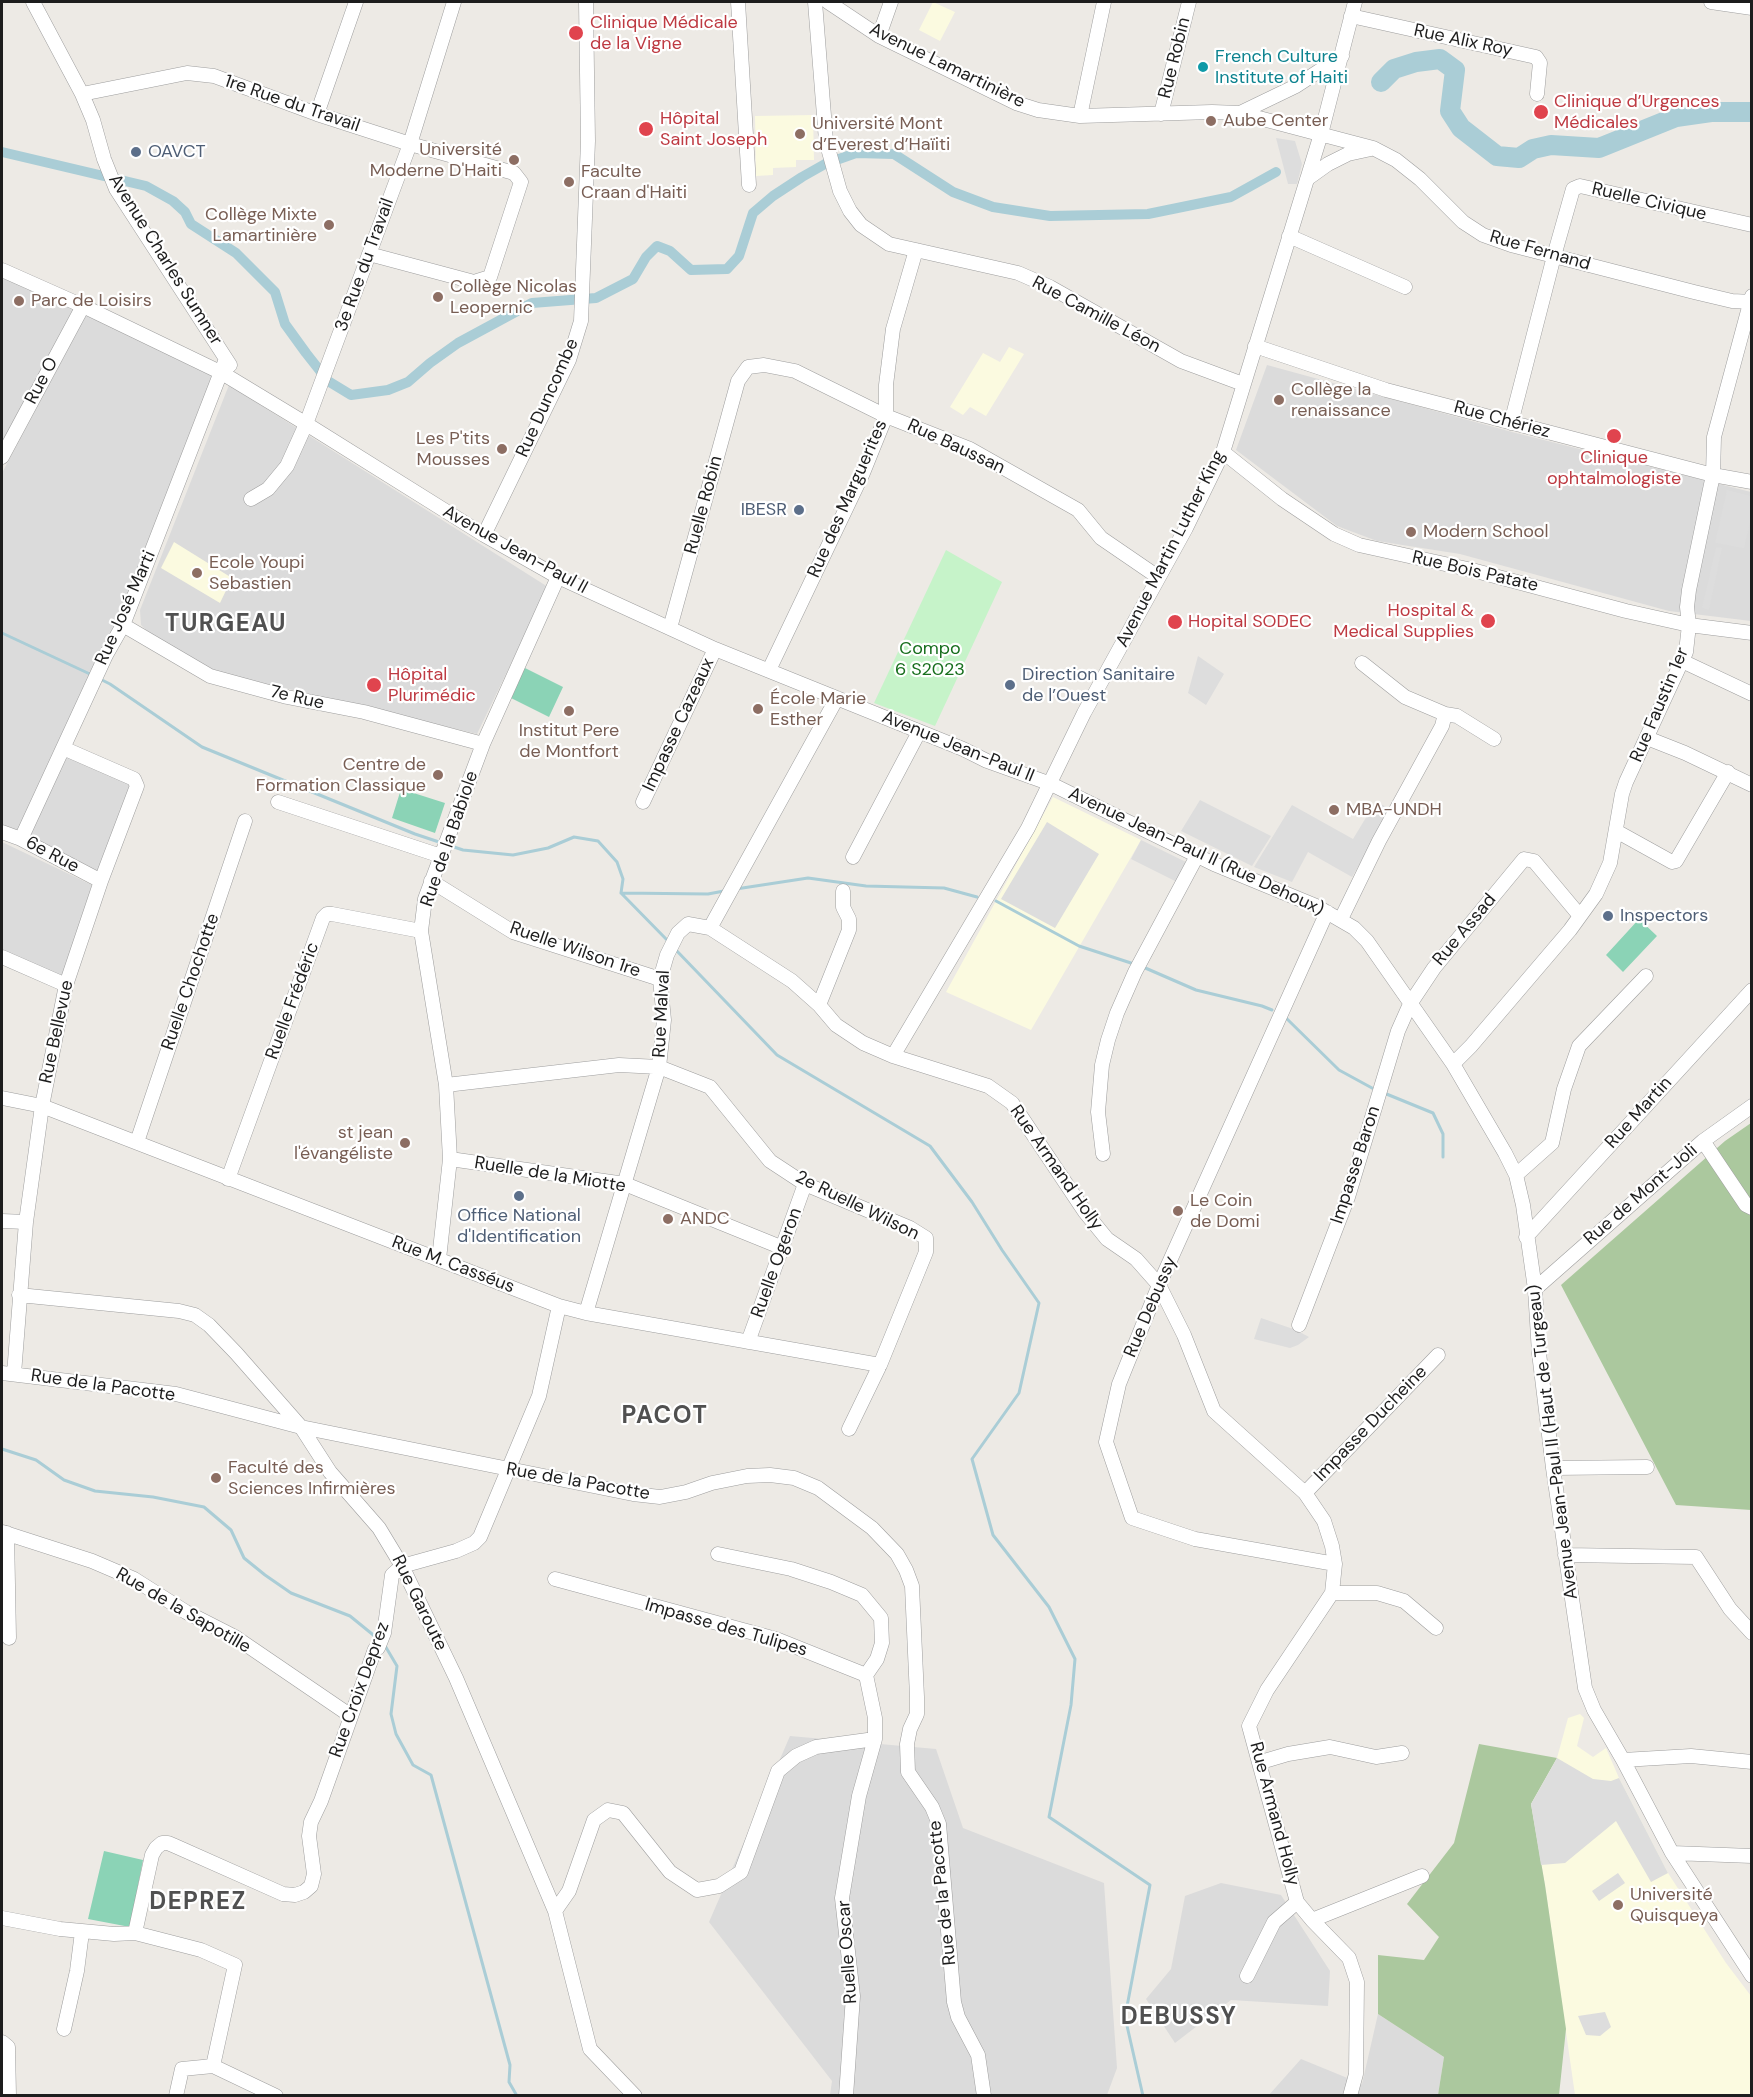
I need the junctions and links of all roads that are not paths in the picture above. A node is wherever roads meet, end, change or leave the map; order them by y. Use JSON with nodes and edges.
{"nodes":[{"id":1,"x":33,"y":2,"type":"edge"},
{"id":2,"x":356,"y":2,"type":"edge"},
{"id":3,"x":454,"y":2,"type":"edge"},
{"id":4,"x":586,"y":2,"type":"edge"},
{"id":5,"x":738,"y":2,"type":"edge"},
{"id":6,"x":815,"y":2,"type":"edge"},
{"id":7,"x":828,"y":2,"type":"edge"},
{"id":8,"x":891,"y":2,"type":"edge"},
{"id":9,"x":1104,"y":2,"type":"edge"},
{"id":10,"x":1189,"y":2,"type":"edge"},
{"id":11,"x":1355,"y":2,"type":"edge"},
{"id":12,"x":1711,"y":2,"type":"edge"},
{"id":13,"x":1752,"y":8,"type":"edge"},
{"id":14,"x":1351,"y":16,"type":"junction"},
{"id":15,"x":879,"y":36,"type":"junction"},
{"id":16,"x":1342,"y":56,"type":"junction"},
{"id":17,"x":82,"y":94,"type":"junction"},
{"id":18,"x":1537,"y":94,"type":"dead end"},
{"id":19,"x":1240,"y":113,"type":"junction"},
{"id":20,"x":317,"y":114,"type":"junction"},
{"id":21,"x":1161,"y":114,"type":"junction"},
{"id":22,"x":1080,"y":116,"type":"junction"},
{"id":23,"x":1320,"y":134,"type":"junction"},
{"id":24,"x":410,"y":144,"type":"junction"},
{"id":25,"x":1373,"y":148,"type":"junction"},
{"id":26,"x":1307,"y":179,"type":"junction"},
{"id":27,"x":749,"y":185,"type":"dead end"},
{"id":28,"x":1752,"y":225,"type":"edge"},
{"id":29,"x":1289,"y":236,"type":"junction"},
{"id":30,"x":916,"y":250,"type":"junction"},
{"id":31,"x":369,"y":254,"type":"junction"},
{"id":32,"x":1554,"y":256,"type":"junction"},
{"id":33,"x":2,"y":270,"type":"edge"},
{"id":34,"x":1405,"y":287,"type":"dead end"},
{"id":35,"x":1751,"y":300,"type":"edge"},
{"id":36,"x":83,"y":306,"type":"junction"},
{"id":37,"x":1255,"y":346,"type":"junction"},
{"id":38,"x":226,"y":359,"type":"junction"},
{"id":39,"x":222,"y":373,"type":"junction"},
{"id":40,"x":738,"y":381,"type":"joint"},
{"id":41,"x":1243,"y":384,"type":"junction"},
{"id":42,"x":243,"y":385,"type":"junction"},
{"id":43,"x":886,"y":416,"type":"junction"},
{"id":44,"x":1511,"y":423,"type":"junction"},
{"id":45,"x":306,"y":424,"type":"junction"},
{"id":46,"x":1223,"y":452,"type":"junction"},
{"id":47,"x":2,"y":457,"type":"edge"},
{"id":48,"x":1713,"y":474,"type":"junction"},
{"id":49,"x":1752,"y":482,"type":"edge"},
{"id":50,"x":251,"y":499,"type":"dead end"},
{"id":51,"x":484,"y":536,"type":"junction"},
{"id":52,"x":558,"y":577,"type":"junction"},
{"id":53,"x":1158,"y":577,"type":"junction"},
{"id":54,"x":123,"y":625,"type":"junction"},
{"id":55,"x":1689,"y":625,"type":"junction"},
{"id":56,"x":670,"y":628,"type":"junction"},
{"id":57,"x":1752,"y":633,"type":"edge"},
{"id":58,"x":715,"y":649,"type":"junction"},
{"id":59,"x":1682,"y":661,"type":"junction"},
{"id":60,"x":1362,"y":663,"type":"dead end"},
{"id":61,"x":769,"y":670,"type":"junction"},
{"id":62,"x":1752,"y":694,"type":"edge"},
{"id":63,"x":837,"y":698,"type":"junction"},
{"id":64,"x":1445,"y":714,"type":"junction"},
{"id":65,"x":919,"y":732,"type":"junction"},
{"id":66,"x":1647,"y":738,"type":"junction"},
{"id":67,"x":1494,"y":740,"type":"dead end"},
{"id":68,"x":483,"y":744,"type":"junction"},
{"id":69,"x":63,"y":748,"type":"junction"},
{"id":70,"x":1728,"y":772,"type":"junction"},
{"id":71,"x":1051,"y":784,"type":"junction"},
{"id":72,"x":1752,"y":785,"type":"edge"},
{"id":73,"x":278,"y":802,"type":"dead end"},
{"id":74,"x":643,"y":802,"type":"dead end"},
{"id":75,"x":245,"y":821,"type":"dead end"},
{"id":76,"x":1616,"y":831,"type":"junction"},
{"id":77,"x":2,"y":832,"type":"edge"},
{"id":78,"x":21,"y":839,"type":"junction"},
{"id":79,"x":444,"y":848,"type":"junction"},
{"id":80,"x":1197,"y":856,"type":"junction"},
{"id":81,"x":853,"y":857,"type":"dead end"},
{"id":82,"x":101,"y":881,"type":"junction"},
{"id":83,"x":431,"y":881,"type":"junction"},
{"id":84,"x":843,"y":891,"type":"dead end"},
{"id":85,"x":1327,"y":912,"type":"junction"},
{"id":86,"x":1580,"y":916,"type":"junction"},
{"id":87,"x":1341,"y":919,"type":"junction"},
{"id":88,"x":710,"y":928,"type":"junction"},
{"id":89,"x":421,"y":931,"type":"junction"},
{"id":90,"x":2,"y":957,"type":"edge"},
{"id":91,"x":1646,"y":976,"type":"dead end"},
{"id":92,"x":660,"y":979,"type":"junction"},
{"id":93,"x":66,"y":985,"type":"junction"},
{"id":94,"x":1752,"y":990,"type":"edge"},
{"id":95,"x":1410,"y":1004,"type":"junction"},
{"id":96,"x":819,"y":1005,"type":"junction"},
{"id":97,"x":892,"y":1056,"type":"junction"},
{"id":98,"x":1453,"y":1064,"type":"junction"},
{"id":99,"x":659,"y":1068,"type":"junction"},
{"id":100,"x":446,"y":1085,"type":"junction"},
{"id":101,"x":2,"y":1098,"type":"edge"},
{"id":102,"x":42,"y":1106,"type":"junction"},
{"id":103,"x":1752,"y":1106,"type":"edge"},
{"id":104,"x":1703,"y":1141,"type":"junction"},
{"id":105,"x":137,"y":1142,"type":"junction"},
{"id":106,"x":1103,"y":1154,"type":"dead end"},
{"id":107,"x":450,"y":1160,"type":"junction"},
{"id":108,"x":1516,"y":1175,"type":"junction"},
{"id":109,"x":228,"y":1179,"type":"junction"},
{"id":110,"x":625,"y":1184,"type":"junction"},
{"id":111,"x":805,"y":1184,"type":"junction"},
{"id":112,"x":1752,"y":1208,"type":"edge"},
{"id":113,"x":2,"y":1221,"type":"edge"},
{"id":114,"x":26,"y":1222,"type":"junction"},
{"id":115,"x":1526,"y":1237,"type":"junction"},
{"id":116,"x":783,"y":1248,"type":"junction"},
{"id":117,"x":439,"y":1259,"type":"junction"},
{"id":118,"x":1159,"y":1285,"type":"junction"},
{"id":119,"x":1535,"y":1289,"type":"junction"},
{"id":120,"x":19,"y":1295,"type":"junction"},
{"id":121,"x":559,"y":1306,"type":"junction"},
{"id":122,"x":586,"y":1313,"type":"junction"},
{"id":123,"x":1299,"y":1325,"type":"dead end"},
{"id":124,"x":748,"y":1342,"type":"junction"},
{"id":125,"x":1438,"y":1355,"type":"dead end"},
{"id":126,"x":880,"y":1365,"type":"junction"},
{"id":127,"x":8,"y":1374,"type":"edge"},
{"id":128,"x":301,"y":1426,"type":"junction"},
{"id":129,"x":849,"y":1430,"type":"dead end"},
{"id":130,"x":1647,"y":1467,"type":"dead end"},
{"id":131,"x":1553,"y":1468,"type":"junction"},
{"id":132,"x":507,"y":1469,"type":"junction"},
{"id":133,"x":1305,"y":1493,"type":"junction"},
{"id":134,"x":4,"y":1532,"type":"edge"},
{"id":135,"x":718,"y":1554,"type":"dead end"},
{"id":136,"x":1565,"y":1555,"type":"junction"},
{"id":137,"x":1335,"y":1564,"type":"junction"},
{"id":138,"x":402,"y":1566,"type":"junction"},
{"id":139,"x":555,"y":1579,"type":"dead end"},
{"id":140,"x":1332,"y":1593,"type":"junction"},
{"id":141,"x":1436,"y":1628,"type":"dead end"},
{"id":142,"x":1752,"y":1633,"type":"edge"},
{"id":143,"x":9,"y":1638,"type":"dead end"},
{"id":144,"x":866,"y":1675,"type":"junction"},
{"id":145,"x":351,"y":1716,"type":"junction"},
{"id":146,"x":875,"y":1739,"type":"junction"},
{"id":147,"x":1402,"y":1753,"type":"dead end"},
{"id":148,"x":1623,"y":1760,"type":"junction"},
{"id":149,"x":1261,"y":1762,"type":"junction"},
{"id":150,"x":1752,"y":1762,"type":"edge"},
{"id":151,"x":1672,"y":1853,"type":"junction"},
{"id":152,"x":1752,"y":1856,"type":"edge"},
{"id":153,"x":1422,"y":1876,"type":"dead end"},
{"id":154,"x":1298,"y":1902,"type":"junction"},
{"id":155,"x":555,"y":1911,"type":"junction"},
{"id":156,"x":2,"y":1918,"type":"edge"},
{"id":157,"x":1312,"y":1920,"type":"junction"},
{"id":158,"x":82,"y":1932,"type":"junction"},
{"id":159,"x":135,"y":1933,"type":"junction"},
{"id":160,"x":1247,"y":1976,"type":"dead end"},
{"id":161,"x":1752,"y":1976,"type":"edge"},
{"id":162,"x":64,"y":2029,"type":"dead end"},
{"id":163,"x":2,"y":2042,"type":"edge"},
{"id":164,"x":213,"y":2066,"type":"junction"},
{"id":165,"x":9,"y":2096,"type":"edge"},
{"id":166,"x":177,"y":2096,"type":"edge"},
{"id":167,"x":276,"y":2096,"type":"edge"},
{"id":168,"x":635,"y":2096,"type":"edge"},
{"id":169,"x":846,"y":2096,"type":"edge"},
{"id":170,"x":984,"y":2096,"type":"edge"},
{"id":171,"x":1350,"y":2096,"type":"edge"}],
"edges":[{"from":1,"to":17,"type":"street","name":"Avenue Charles Sumner"},
{"from":2,"to":20,"type":"street"},
{"from":3,"to":24,"type":"street","name":"3e Rue du Travail"},
{"from":4,"to":51,"type":"street","name":"Rue Duncombe"},
{"from":5,"to":27,"type":"street"},
{"from":6,"to":30,"type":"street","name":"Rue Camille Léon"},
{"from":7,"to":15,"type":"street","name":"Avenue Lamartinière"},
{"from":8,"to":15,"type":"street"},
{"from":9,"to":22,"type":"street"},
{"from":10,"to":21,"type":"street","name":"Rue Robin"},
{"from":11,"to":14,"type":"street","name":"Avenue Martin Luther King"},
{"from":12,"to":13,"type":"street"},
{"from":14,"to":16,"type":"street","name":"Avenue Martin Luther King"},
{"from":14,"to":18,"type":"street","name":"Rue Alix Roy"},
{"from":15,"to":22,"type":"street","name":"Avenue Lamartinière"},
{"from":16,"to":19,"type":"street"},
{"from":16,"to":23,"type":"street","name":"Avenue Martin Luther King"},
{"from":17,"to":20,"type":"street","name":"1re Rue du Travail"},
{"from":17,"to":38,"type":"street","name":"Avenue Charles Sumner"},
{"from":19,"to":21,"type":"street","name":"Avenue Lamartinière"},
{"from":19,"to":23,"type":"street","name":"Avenue Lamartinière"},
{"from":20,"to":24,"type":"street","name":"1re Rue du Travail"},
{"from":21,"to":22,"type":"street","name":"Avenue Lamartinière"},
{"from":23,"to":25,"type":"street","name":"Rue Fernand"},
{"from":23,"to":26,"type":"street","name":"Avenue Martin Luther King"},
{"from":24,"to":31,"type":"street","name":"3e Rue du Travail"},
{"from":24,"to":31,"type":"street","name":"1re Rue du Travail"},
{"from":25,"to":26,"type":"street"},
{"from":25,"to":32,"type":"street","name":"Rue Fernand"},
{"from":26,"to":29,"type":"street","name":"Avenue Martin Luther King"},
{"from":28,"to":32,"type":"street","name":"Ruelle Civique"},
{"from":29,"to":34,"type":"street"},
{"from":29,"to":37,"type":"street","name":"Avenue Martin Luther King"},
{"from":30,"to":41,"type":"street","name":"Rue Camille Léon"},
{"from":30,"to":43,"type":"street","name":"Rue des Marguerites"},
{"from":31,"to":45,"type":"street","name":"3e Rue du Travail"},
{"from":32,"to":35,"type":"street","name":"Rue Fernand"},
{"from":32,"to":44,"type":"street","name":"Ruelle Civique"},
{"from":33,"to":36,"type":"street","name":"Avenue Jean-Paul II"},
{"from":35,"to":48,"type":"street","name":"Rue Faustin 1er"},
{"from":36,"to":39,"type":"street","name":"Avenue Jean-Paul II"},
{"from":36,"to":47,"type":"street","name":"Rue O"},
{"from":37,"to":41,"type":"street","name":"Avenue Martin Luther King"},
{"from":37,"to":44,"type":"street","name":"Rue Chériez"},
{"from":38,"to":39,"type":"street","name":"Rue José Marti"},
{"from":38,"to":42,"type":"street","name":"Avenue Charles Sumner"},
{"from":39,"to":42,"type":"street","name":"Avenue Jean-Paul II"},
{"from":39,"to":54,"type":"street","name":"Rue José Marti"},
{"from":40,"to":43,"type":"street","name":"Rue Baussan"},
{"from":40,"to":56,"type":"street","name":"Ruelle Robin"},
{"from":41,"to":46,"type":"street","name":"Avenue Martin Luther King"},
{"from":42,"to":45,"type":"street","name":"Avenue Jean-Paul II"},
{"from":43,"to":53,"type":"street","name":"Rue Baussan"},
{"from":43,"to":61,"type":"street","name":"Rue des Marguerites"},
{"from":44,"to":48,"type":"street","name":"Rue Chériez"},
{"from":45,"to":50,"type":"street","name":"3e Rue du Travail"},
{"from":45,"to":51,"type":"street","name":"Avenue Jean-Paul II"},
{"from":46,"to":53,"type":"street","name":"Avenue Martin Luther King"},
{"from":46,"to":55,"type":"street","name":"Rue Bois Patate"},
{"from":48,"to":49,"type":"street","name":"Rue Chériez"},
{"from":48,"to":55,"type":"street","name":"Rue Faustin 1er"},
{"from":51,"to":52,"type":"street","name":"Avenue Jean-Paul II"},
{"from":52,"to":56,"type":"street","name":"Avenue Jean-Paul II"},
{"from":52,"to":68,"type":"street","name":"Rue de la Babiole"},
{"from":53,"to":71,"type":"street","name":"Avenue Martin Luther King"},
{"from":54,"to":68,"type":"street","name":"7e Rue"},
{"from":54,"to":69,"type":"street","name":"Rue José Marti"},
{"from":55,"to":57,"type":"street","name":"Rue Bois Patate"},
{"from":55,"to":59,"type":"street","name":"Rue Faustin 1er"},
{"from":56,"to":58,"type":"street","name":"Avenue Jean-Paul II"},
{"from":58,"to":61,"type":"street","name":"Avenue Jean-Paul II"},
{"from":58,"to":74,"type":"street","name":"Impasse Cazeaux"},
{"from":59,"to":62,"type":"street"},
{"from":59,"to":66,"type":"street","name":"Rue Faustin 1er"},
{"from":60,"to":64,"type":"street"},
{"from":61,"to":63,"type":"street","name":"Avenue Jean-Paul II"},
{"from":63,"to":65,"type":"street","name":"Avenue Jean-Paul II"},
{"from":63,"to":88,"type":"street"},
{"from":64,"to":67,"type":"street"},
{"from":64,"to":87,"type":"street"},
{"from":65,"to":71,"type":"street","name":"Avenue Jean-Paul II"},
{"from":65,"to":81,"type":"street"},
{"from":66,"to":70,"type":"street"},
{"from":66,"to":76,"type":"street","name":"Rue Faustin 1er"},
{"from":68,"to":79,"type":"street","name":"Rue de la Babiole"},
{"from":69,"to":78,"type":"street","name":"Rue José Marti"},
{"from":69,"to":82,"type":"street","name":"Rue Bellevue"},
{"from":70,"to":72,"type":"street"},
{"from":70,"to":76,"type":"street"},
{"from":71,"to":80,"type":"street","name":"Avenue Jean-Paul II (Rue Dehoux)"},
{"from":71,"to":97,"type":"street","name":"Avenue Martin Luther King"},
{"from":73,"to":79,"type":"street"},
{"from":75,"to":105,"type":"street","name":"Ruelle Chochotte"},
{"from":76,"to":86,"type":"street","name":"Rue Faustin 1er"},
{"from":77,"to":78,"type":"street","name":"6e Rue"},
{"from":78,"to":82,"type":"street","name":"6e Rue"},
{"from":79,"to":83,"type":"street","name":"Rue de la Babiole"},
{"from":80,"to":85,"type":"street","name":"Avenue Jean-Paul II (Rue Dehoux)"},
{"from":80,"to":106,"type":"street"},
{"from":82,"to":93,"type":"street","name":"Rue Bellevue"},
{"from":83,"to":89,"type":"street","name":"Rue de la Babiole"},
{"from":83,"to":92,"type":"street","name":"Ruelle Wilson 1re"},
{"from":84,"to":96,"type":"street"},
{"from":85,"to":87,"type":"street","name":"Avenue Jean-Paul II (Rue Dehoux)"},
{"from":85,"to":118,"type":"street","name":"Rue Debussy"},
{"from":86,"to":95,"type":"street","name":"Rue Assad"},
{"from":86,"to":98,"type":"street","name":"Rue Faustin 1er"},
{"from":87,"to":95,"type":"street","name":"Avenue Jean-Paul II (Haut de Turgeau)"},
{"from":88,"to":92,"type":"street","name":"Rue Malval"},
{"from":88,"to":96,"type":"street","name":"Rue Armand Holly"},
{"from":89,"to":100,"type":"street","name":"Rue de la Babiole"},
{"from":89,"to":109,"type":"street","name":"Ruelle Frédéric"},
{"from":90,"to":93,"type":"street"},
{"from":91,"to":108,"type":"street"},
{"from":92,"to":99,"type":"street","name":"Rue Malval"},
{"from":93,"to":102,"type":"street","name":"Rue Bellevue"},
{"from":94,"to":115,"type":"street","name":"Rue Martin"},
{"from":95,"to":98,"type":"street","name":"Avenue Jean-Paul II (Haut de Turgeau)"},
{"from":95,"to":123,"type":"street","name":"Impasse Baron"},
{"from":96,"to":97,"type":"street","name":"Rue Armand Holly"},
{"from":97,"to":118,"type":"street","name":"Rue Armand Holly"},
{"from":98,"to":108,"type":"street","name":"Avenue Jean-Paul II (Haut de Turgeau)"},
{"from":99,"to":100,"type":"street","name":"2e Ruelle Wilson"},
{"from":99,"to":110,"type":"street","name":"Rue Malval"},
{"from":99,"to":111,"type":"street","name":"2e Ruelle Wilson"},
{"from":100,"to":107,"type":"street","name":"Rue de la Babiole"},
{"from":101,"to":102,"type":"street","name":"Rue M. Casséus"},
{"from":102,"to":105,"type":"street","name":"Rue M. Casséus"},
{"from":102,"to":114,"type":"street","name":"Rue Bellevue"},
{"from":103,"to":104,"type":"street","name":"Rue de Mont-Joli"},
{"from":104,"to":112,"type":"street"},
{"from":104,"to":119,"type":"street","name":"Rue de Mont-Joli"},
{"from":105,"to":109,"type":"street","name":"Rue M. Casséus"},
{"from":107,"to":110,"type":"street","name":"Ruelle de la Miotte"},
{"from":107,"to":117,"type":"street","name":"Rue de la Babiole"},
{"from":108,"to":115,"type":"street","name":"Avenue Jean-Paul II (Haut de Turgeau)"},
{"from":109,"to":117,"type":"street","name":"Rue M. Casséus"},
{"from":110,"to":116,"type":"street","name":"Ruelle de la Miotte"},
{"from":110,"to":122,"type":"street","name":"Rue Malval"},
{"from":111,"to":116,"type":"street","name":"Ruelle Ogeron"},
{"from":111,"to":126,"type":"street","name":"2e Ruelle Wilson"},
{"from":113,"to":114,"type":"street"},
{"from":114,"to":120,"type":"street","name":"Rue Bellevue"},
{"from":115,"to":119,"type":"street","name":"Avenue Jean-Paul II (Haut de Turgeau)"},
{"from":116,"to":124,"type":"street","name":"Ruelle Ogeron"},
{"from":117,"to":121,"type":"street","name":"Rue M. Casséus"},
{"from":118,"to":133,"type":"street","name":"Rue Armand Holly"},
{"from":118,"to":137,"type":"street","name":"Rue Debussy"},
{"from":119,"to":131,"type":"street","name":"Avenue Jean-Paul II (Haut de Turgeau)"},
{"from":120,"to":127,"type":"street","name":"Rue Bellevue"},
{"from":120,"to":128,"type":"street","name":"Rue Garoute"},
{"from":121,"to":122,"type":"street","name":"Rue M. Casséus"},
{"from":121,"to":132,"type":"street"},
{"from":122,"to":124,"type":"street","name":"Rue M. Casséus"},
{"from":124,"to":126,"type":"street","name":"Rue M. Casséus"},
{"from":125,"to":133,"type":"street","name":"Impasse Ducheine"},
{"from":126,"to":129,"type":"street","name":"2e Ruelle Wilson"},
{"from":127,"to":128,"type":"street","name":"Rue de la Pacotte"},
{"from":128,"to":132,"type":"street","name":"Rue de la Pacotte"},
{"from":128,"to":138,"type":"street","name":"Rue Garoute"},
{"from":130,"to":131,"type":"street"},
{"from":131,"to":136,"type":"street","name":"Avenue Jean-Paul II (Haut de Turgeau)"},
{"from":132,"to":138,"type":"street"},
{"from":132,"to":170,"type":"street","name":"Rue de la Pacotte"},
{"from":133,"to":137,"type":"street","name":"Rue Armand Holly"},
{"from":134,"to":143,"type":"street"},
{"from":134,"to":145,"type":"street","name":"Rue de la Sapotille"},
{"from":135,"to":144,"type":"street"},
{"from":136,"to":142,"type":"street"},
{"from":136,"to":148,"type":"street","name":"Avenue Jean-Paul II (Haut de Turgeau)"},
{"from":137,"to":140,"type":"street","name":"Rue Armand Holly"},
{"from":138,"to":145,"type":"street","name":"Rue Croix Deprez"},
{"from":138,"to":155,"type":"street","name":"Rue Garoute"},
{"from":139,"to":144,"type":"street","name":"Impasse des Tulipes"},
{"from":140,"to":141,"type":"street"},
{"from":140,"to":149,"type":"street","name":"Rue Armand Holly"},
{"from":144,"to":146,"type":"street"},
{"from":145,"to":159,"type":"street","name":"Rue Croix Deprez"},
{"from":146,"to":155,"type":"street"},
{"from":146,"to":169,"type":"street","name":"Ruelle Oscar"},
{"from":147,"to":149,"type":"street"},
{"from":148,"to":150,"type":"street"},
{"from":148,"to":151,"type":"street","name":"Avenue Jean-Paul II (Haut de Turgeau)"},
{"from":149,"to":154,"type":"street","name":"Rue Armand Holly"},
{"from":151,"to":152,"type":"street"},
{"from":151,"to":161,"type":"street","name":"Avenue Jean-Paul II (Haut de Turgeau)"},
{"from":153,"to":157,"type":"street"},
{"from":154,"to":157,"type":"street","name":"Rue Armand Holly"},
{"from":154,"to":160,"type":"street"},
{"from":155,"to":168,"type":"street","name":"Rue Garoute"},
{"from":156,"to":158,"type":"street"},
{"from":157,"to":171,"type":"street","name":"Rue Armand Holly"},
{"from":158,"to":159,"type":"street"},
{"from":158,"to":162,"type":"street"},
{"from":159,"to":164,"type":"street"},
{"from":163,"to":165,"type":"street"},
{"from":164,"to":166,"type":"street"},
{"from":164,"to":167,"type":"street"}]}
